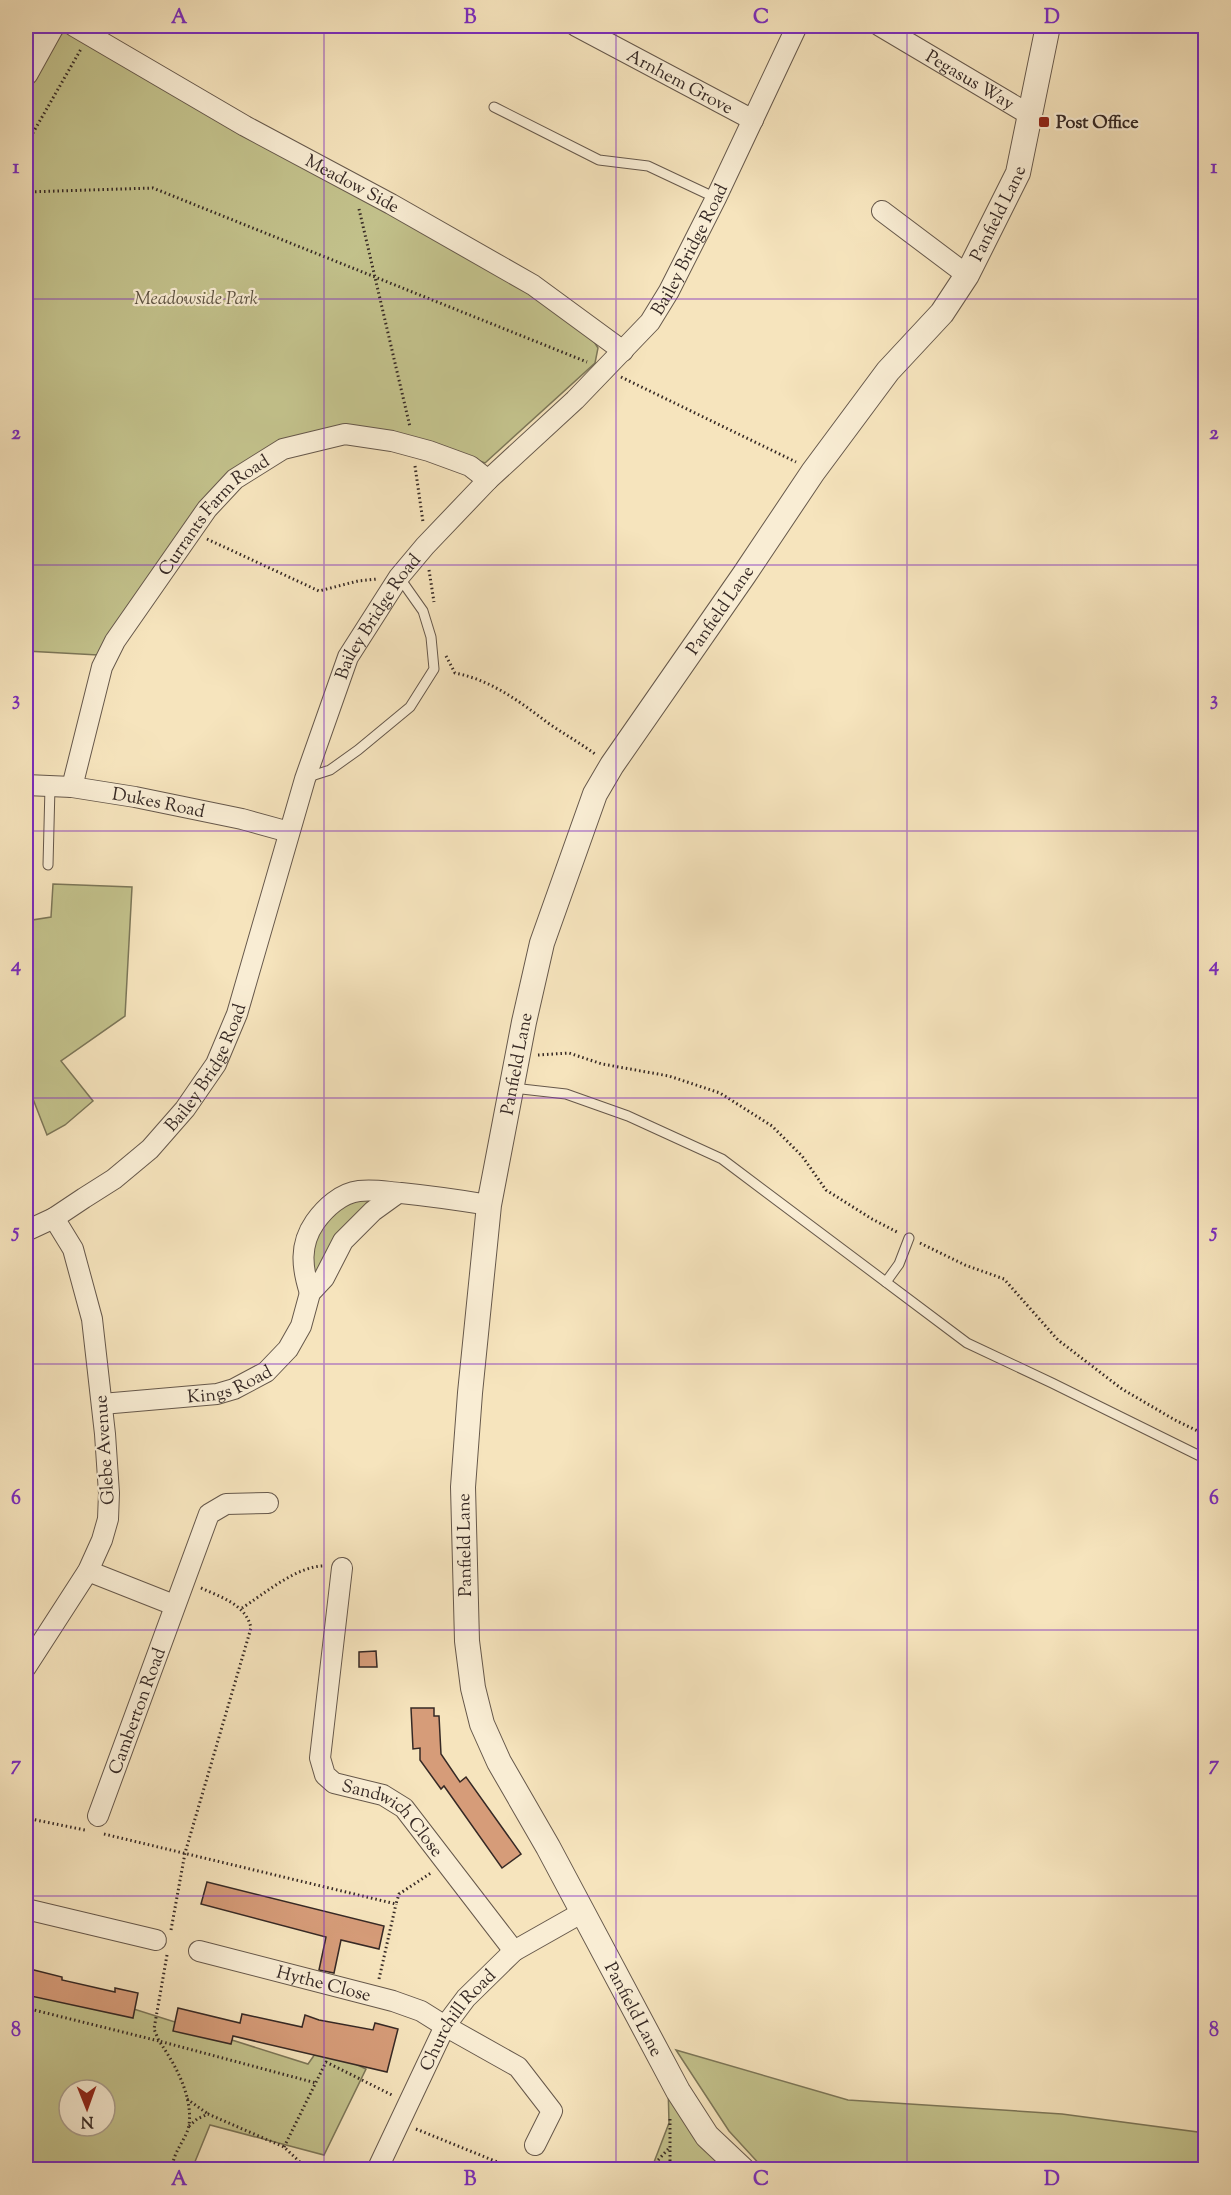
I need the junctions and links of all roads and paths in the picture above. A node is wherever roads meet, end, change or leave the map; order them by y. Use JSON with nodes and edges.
{"nodes":[{"id":1,"x":52,"y":26,"type":"edge"},
{"id":2,"x":797,"y":26,"type":"edge"},
{"id":3,"x":880,"y":26,"type":"edge"},
{"id":4,"x":1048,"y":26,"type":"edge"},
{"id":5,"x":582,"y":27,"type":"edge"},
{"id":6,"x":82,"y":30,"type":"edge"},
{"id":7,"x":26,"y":73,"type":"edge"},
{"id":8,"x":494,"y":107,"type":"dead end"},
{"id":9,"x":1030,"y":115,"type":"junction"},
{"id":10,"x":753,"y":120,"type":"junction"},
{"id":11,"x":26,"y":145,"type":"edge"},
{"id":12,"x":26,"y":192,"type":"edge"},
{"id":13,"x":716,"y":198,"type":"junction"},
{"id":14,"x":882,"y":211,"type":"dead end"},
{"id":15,"x":968,"y":275,"type":"junction"},
{"id":16,"x":623,"y":351,"type":"junction"},
{"id":17,"x":605,"y":370,"type":"junction"},
{"id":18,"x":813,"y":472,"type":"junction"},
{"id":19,"x":488,"y":480,"type":"junction"},
{"id":20,"x":190,"y":532,"type":"junction"},
{"id":21,"x":399,"y":577,"type":"junction"},
{"id":22,"x":304,"y":778,"type":"junction"},
{"id":23,"x":26,"y":786,"type":"edge"},
{"id":24,"x":50,"y":787,"type":"junction"},
{"id":25,"x":72,"y":787,"type":"junction"},
{"id":26,"x":289,"y":832,"type":"junction"},
{"id":27,"x":48,"y":865,"type":"dead end"},
{"id":28,"x":517,"y":1054,"type":"junction"},
{"id":29,"x":511,"y":1087,"type":"junction"},
{"id":30,"x":398,"y":1193,"type":"junction"},
{"id":31,"x":489,"y":1205,"type":"junction"},
{"id":32,"x":54,"y":1218,"type":"junction"},
{"id":33,"x":26,"y":1231,"type":"edge"},
{"id":34,"x":909,"y":1238,"type":"junction"},
{"id":35,"x":886,"y":1282,"type":"junction"},
{"id":36,"x":310,"y":1293,"type":"junction"},
{"id":37,"x":102,"y":1404,"type":"junction"},
{"id":38,"x":1206,"y":1435,"type":"edge"},
{"id":39,"x":1206,"y":1459,"type":"edge"},
{"id":40,"x":268,"y":1503,"type":"dead end"},
{"id":41,"x":342,"y":1568,"type":"joint"},
{"id":42,"x":88,"y":1571,"type":"junction"},
{"id":43,"x":184,"y":1579,"type":"junction"},
{"id":44,"x":174,"y":1605,"type":"junction"},
{"id":45,"x":242,"y":1608,"type":"junction"},
{"id":46,"x":28,"y":1658,"type":"edge"},
{"id":47,"x":98,"y":1816,"type":"dead end"},
{"id":48,"x":26,"y":1818,"type":"edge"},
{"id":49,"x":185,"y":1853,"type":"junction"},
{"id":50,"x":447,"y":1863,"type":"junction"},
{"id":51,"x":396,"y":1904,"type":"junction"},
{"id":52,"x":26,"y":1909,"type":"edge"},
{"id":53,"x":583,"y":1912,"type":"junction"},
{"id":54,"x":163,"y":1942,"type":"junction"},
{"id":55,"x":199,"y":1951,"type":"dead end"},
{"id":56,"x":514,"y":1951,"type":"junction"},
{"id":57,"x":375,"y":1995,"type":"junction"},
{"id":58,"x":26,"y":2008,"type":"edge"},
{"id":59,"x":445,"y":2026,"type":"junction"},
{"id":60,"x":159,"y":2041,"type":"junction"},
{"id":61,"x":316,"y":2083,"type":"junction"},
{"id":62,"x":417,"y":2084,"type":"junction"},
{"id":63,"x":678,"y":2091,"type":"junction"},
{"id":64,"x":187,"y":2099,"type":"junction"},
{"id":65,"x":208,"y":2114,"type":"junction"},
{"id":66,"x":400,"y":2121,"type":"junction"},
{"id":67,"x":189,"y":2126,"type":"junction"},
{"id":68,"x":535,"y":2145,"type":"dead end"},
{"id":69,"x":284,"y":2147,"type":"junction"},
{"id":70,"x":670,"y":2147,"type":"junction"},
{"id":71,"x":172,"y":2169,"type":"edge"},
{"id":72,"x":312,"y":2169,"type":"edge"},
{"id":73,"x":377,"y":2169,"type":"edge"},
{"id":74,"x":517,"y":2169,"type":"edge"},
{"id":75,"x":649,"y":2169,"type":"edge"},
{"id":76,"x":670,"y":2169,"type":"edge"},
{"id":77,"x":743,"y":2169,"type":"edge"}],
"edges":[{"from":1,"to":7,"type":"street"},
{"from":2,"to":10,"type":"street","name":"Bailey Bridge Road"},
{"from":3,"to":9,"type":"street","name":"Pegasus Way"},
{"from":4,"to":9,"type":"street","name":"Panfield Lane"},
{"from":5,"to":10,"type":"street","name":"Arnhem Grove"},
{"from":6,"to":11,"type":"path"},
{"from":6,"to":16,"type":"street","name":"Meadow Side"},
{"from":8,"to":13,"type":"lane"},
{"from":9,"to":15,"type":"street","name":"Panfield Lane"},
{"from":10,"to":13,"type":"street","name":"Bailey Bridge Road"},
{"from":12,"to":17,"type":"path"},
{"from":13,"to":16,"type":"street","name":"Bailey Bridge Road"},
{"from":14,"to":15,"type":"street"},
{"from":15,"to":18,"type":"street","name":"Panfield Lane"},
{"from":16,"to":17,"type":"street","name":"Bailey Bridge Road"},
{"from":17,"to":18,"type":"path"},
{"from":17,"to":19,"type":"street","name":"Bailey Bridge Road"},
{"from":18,"to":28,"type":"street","name":"Panfield Lane"},
{"from":19,"to":20,"type":"street","name":"Currants Farm Road"},
{"from":19,"to":21,"type":"street","name":"Bailey Bridge Road"},
{"from":20,"to":21,"type":"path"},
{"from":20,"to":25,"type":"street","name":"Currants Farm Road"},
{"from":21,"to":22,"type":"street","name":"Bailey Bridge Road"},
{"from":21,"to":22,"type":"lane"},
{"from":22,"to":26,"type":"street","name":"Bailey Bridge Road"},
{"from":23,"to":24,"type":"street","name":"Dukes Road"},
{"from":24,"to":25,"type":"street","name":"Dukes Road"},
{"from":24,"to":27,"type":"lane"},
{"from":25,"to":26,"type":"street","name":"Dukes Road"},
{"from":26,"to":32,"type":"street","name":"Bailey Bridge Road"},
{"from":28,"to":29,"type":"street","name":"Panfield Lane"},
{"from":28,"to":34,"type":"path"},
{"from":29,"to":31,"type":"street","name":"Panfield Lane"},
{"from":29,"to":35,"type":"lane"},
{"from":30,"to":31,"type":"street","name":"Kings Road"},
{"from":30,"to":36,"type":"street","name":"Kings Road"},
{"from":30,"to":36,"type":"street","name":"Kings Road"},
{"from":31,"to":53,"type":"street","name":"Panfield Lane"},
{"from":32,"to":33,"type":"street","name":"Bailey Bridge Road"},
{"from":32,"to":37,"type":"street","name":"Glebe Avenue"},
{"from":34,"to":35,"type":"lane"},
{"from":34,"to":38,"type":"path"},
{"from":35,"to":39,"type":"lane"},
{"from":36,"to":37,"type":"street","name":"Kings Road"},
{"from":37,"to":42,"type":"street","name":"Glebe Avenue"},
{"from":40,"to":43,"type":"street","name":"Camberton Road"},
{"from":41,"to":45,"type":"path"},
{"from":41,"to":50,"type":"street","name":"Sandwich Close"},
{"from":42,"to":44,"type":"street"},
{"from":42,"to":46,"type":"street","name":"Glebe Avenue"},
{"from":43,"to":44,"type":"street","name":"Camberton Road"},
{"from":43,"to":45,"type":"path"},
{"from":44,"to":47,"type":"street","name":"Camberton Road"},
{"from":45,"to":49,"type":"path"},
{"from":48,"to":49,"type":"path"},
{"from":49,"to":51,"type":"path"},
{"from":49,"to":54,"type":"path"},
{"from":50,"to":51,"type":"path"},
{"from":50,"to":56,"type":"street","name":"Sandwich Close"},
{"from":51,"to":57,"type":"path"},
{"from":52,"to":54,"type":"street"},
{"from":53,"to":56,"type":"street","name":"Churchill Road"},
{"from":53,"to":63,"type":"street","name":"Panfield Lane"},
{"from":54,"to":60,"type":"path"},
{"from":55,"to":57,"type":"street","name":"Hythe Close"},
{"from":56,"to":59,"type":"street","name":"Churchill Road"},
{"from":57,"to":59,"type":"street","name":"Hythe Close"},
{"from":58,"to":60,"type":"path"},
{"from":59,"to":62,"type":"street","name":"Churchill Road"},
{"from":59,"to":68,"type":"street","name":"Hythe Close"},
{"from":60,"to":61,"type":"path"},
{"from":60,"to":64,"type":"path"},
{"from":61,"to":62,"type":"path"},
{"from":61,"to":69,"type":"path"},
{"from":62,"to":66,"type":"street","name":"Churchill Road"},
{"from":63,"to":70,"type":"path"},
{"from":63,"to":77,"type":"street","name":"Panfield Lane"},
{"from":64,"to":65,"type":"path"},
{"from":64,"to":67,"type":"path"},
{"from":65,"to":67,"type":"path"},
{"from":65,"to":69,"type":"path"},
{"from":66,"to":73,"type":"street","name":"Churchill Road"},
{"from":66,"to":74,"type":"path"},
{"from":67,"to":71,"type":"path"},
{"from":69,"to":72,"type":"path"},
{"from":70,"to":75,"type":"path"},
{"from":70,"to":76,"type":"path"}]}
